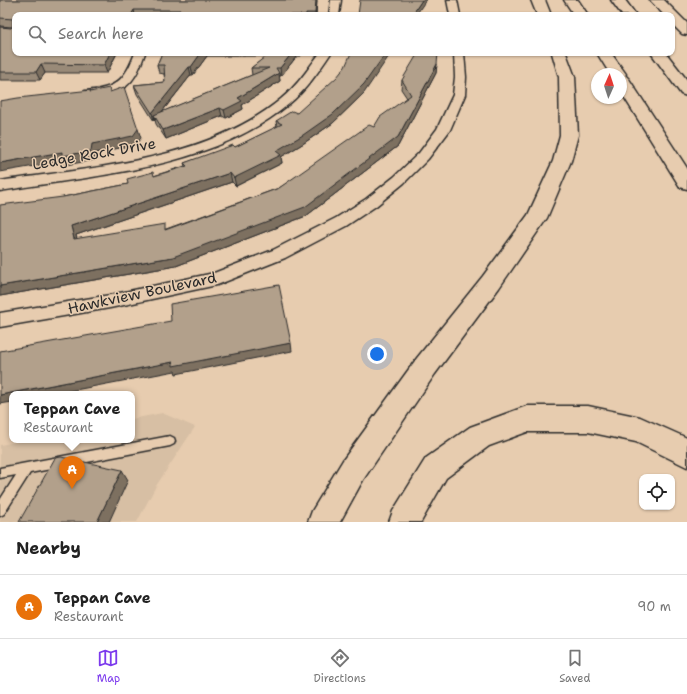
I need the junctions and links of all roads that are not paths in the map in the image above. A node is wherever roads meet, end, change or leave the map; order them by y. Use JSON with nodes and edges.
{"nodes":[{"id":1,"x":336,"y":0,"type":"edge"},
{"id":2,"x":452,"y":0,"type":"edge"},
{"id":3,"x":538,"y":0,"type":"edge"},
{"id":4,"x":571,"y":0,"type":"edge"},
{"id":5,"x":618,"y":0,"type":"edge"},
{"id":6,"x":657,"y":0,"type":"edge"},
{"id":7,"x":334,"y":12,"type":"edge"},
{"id":8,"x":454,"y":12,"type":"edge"},
{"id":9,"x":543,"y":12,"type":"edge"},
{"id":10,"x":579,"y":12,"type":"edge"},
{"id":11,"x":627,"y":12,"type":"edge"},
{"id":12,"x":669,"y":12,"type":"edge"},
{"id":13,"x":675,"y":18,"type":"edge"},
{"id":14,"x":687,"y":31,"type":"edge"},
{"id":15,"x":139,"y":56,"type":"edge"},
{"id":16,"x":324,"y":56,"type":"edge"},
{"id":17,"x":459,"y":56,"type":"edge"},
{"id":18,"x":560,"y":56,"type":"edge"},
{"id":19,"x":606,"y":56,"type":"edge"},
{"id":20,"x":660,"y":56,"type":"edge"},
{"id":21,"x":614,"y":68,"type":"edge"},
{"id":22,"x":627,"y":89,"type":"edge"},
{"id":23,"x":687,"y":91,"type":"edge"},
{"id":24,"x":77,"y":94,"type":"edge"},
{"id":25,"x":687,"y":183,"type":"edge"},
{"id":26,"x":0,"y":186,"type":"edge"},
{"id":27,"x":0,"y":320,"type":"edge"},
{"id":28,"x":170,"y":442,"type":"dead end"},
{"id":29,"x":687,"y":452,"type":"edge"},
{"id":30,"x":26,"y":469,"type":"junction"},
{"id":31,"x":0,"y":473,"type":"edge"},
{"id":32,"x":0,"y":510,"type":"edge"},
{"id":33,"x":323,"y":522,"type":"edge"},
{"id":34,"x":404,"y":522,"type":"edge"}],
"edges":[{"from":1,"to":7,"type":"street"},
{"from":2,"to":8,"type":"street"},
{"from":3,"to":9,"type":"highway"},
{"from":4,"to":10,"type":"highway"},
{"from":5,"to":11,"type":"highway"},
{"from":6,"to":12,"type":"highway"},
{"from":13,"to":14,"type":"highway"},
{"from":15,"to":24,"type":"street"},
{"from":16,"to":26,"type":"street","name":"Ledge Rock Drive"},
{"from":17,"to":27,"type":"street","name":"Hawkview Boulevard"},
{"from":18,"to":33,"type":"highway"},
{"from":19,"to":21,"type":"highway"},
{"from":20,"to":23,"type":"highway"},
{"from":22,"to":25,"type":"highway"},
{"from":28,"to":30,"type":"lane"},
{"from":29,"to":34,"type":"highway"},
{"from":30,"to":31,"type":"lane"},
{"from":30,"to":32,"type":"lane"}]}
